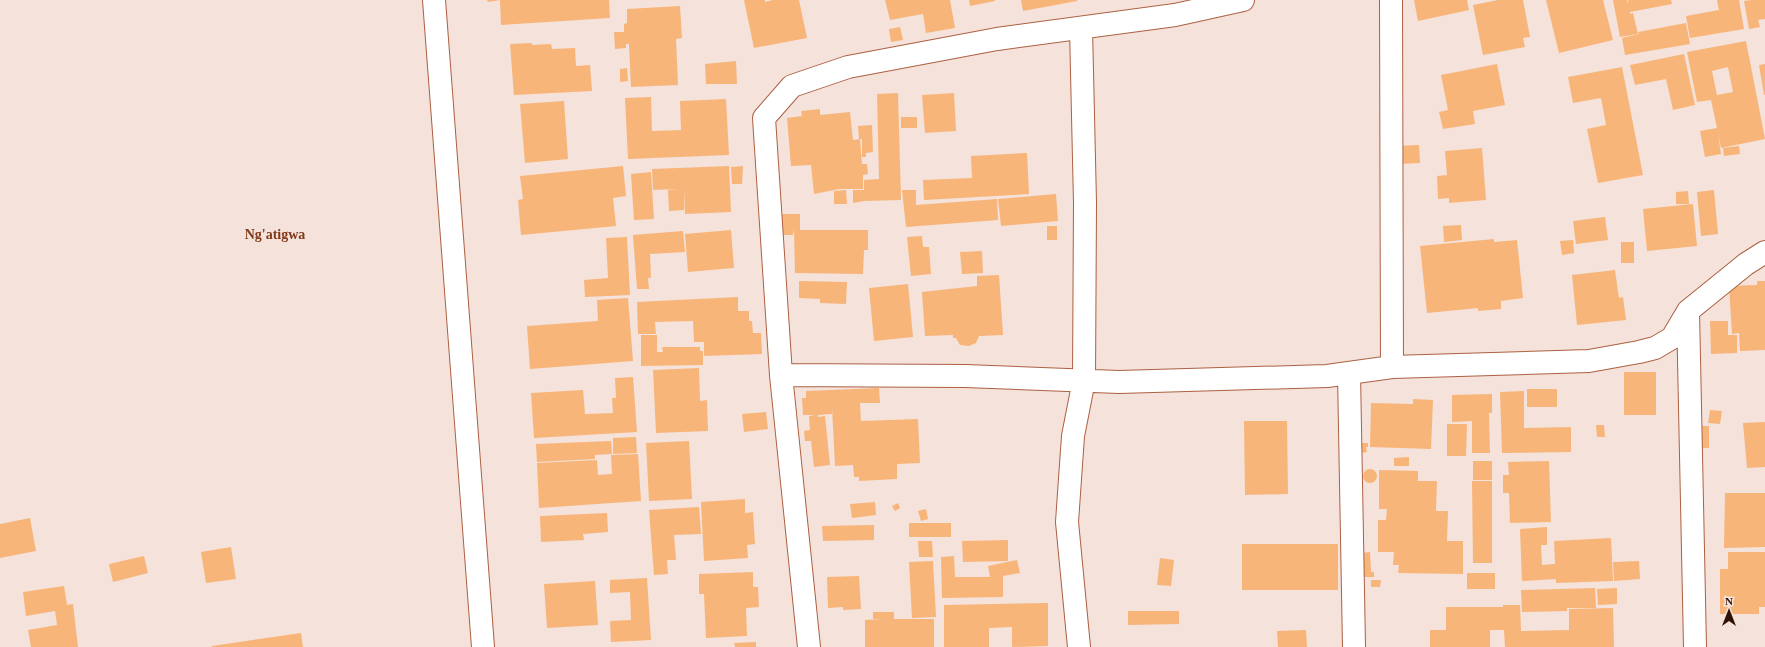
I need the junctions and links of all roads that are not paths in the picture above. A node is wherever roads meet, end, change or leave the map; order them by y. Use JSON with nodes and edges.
{"nodes":[{"id":1,"x":434,"y":0,"type":"edge"},
{"id":2,"x":1243,"y":0,"type":"edge"},
{"id":3,"x":1391,"y":0,"type":"edge"},
{"id":4,"x":1174,"y":8,"type":"edge"},
{"id":5,"x":1081,"y":28,"type":"junction"},
{"id":6,"x":1765,"y":252,"type":"edge"},
{"id":7,"x":1688,"y":311,"type":"junction"},
{"id":8,"x":1392,"y":367,"type":"junction"},
{"id":9,"x":1349,"y":373,"type":"junction"},
{"id":10,"x":781,"y":375,"type":"junction"},
{"id":11,"x":1084,"y":380,"type":"junction"},
{"id":12,"x":483,"y":647,"type":"edge"},
{"id":13,"x":809,"y":647,"type":"edge"},
{"id":14,"x":1079,"y":647,"type":"edge"},
{"id":15,"x":1354,"y":647,"type":"edge"},
{"id":16,"x":1695,"y":647,"type":"edge"}],
"edges":[{"from":1,"to":12,"type":"street"},
{"from":2,"to":4,"type":"street"},
{"from":3,"to":8,"type":"street"},
{"from":4,"to":5,"type":"street"},
{"from":5,"to":10,"type":"street"},
{"from":5,"to":11,"type":"street"},
{"from":6,"to":7,"type":"street"},
{"from":7,"to":8,"type":"street"},
{"from":7,"to":16,"type":"street"},
{"from":8,"to":9,"type":"street"},
{"from":9,"to":11,"type":"street"},
{"from":9,"to":15,"type":"street"},
{"from":10,"to":11,"type":"street"},
{"from":10,"to":13,"type":"street"},
{"from":11,"to":14,"type":"street"}]}
